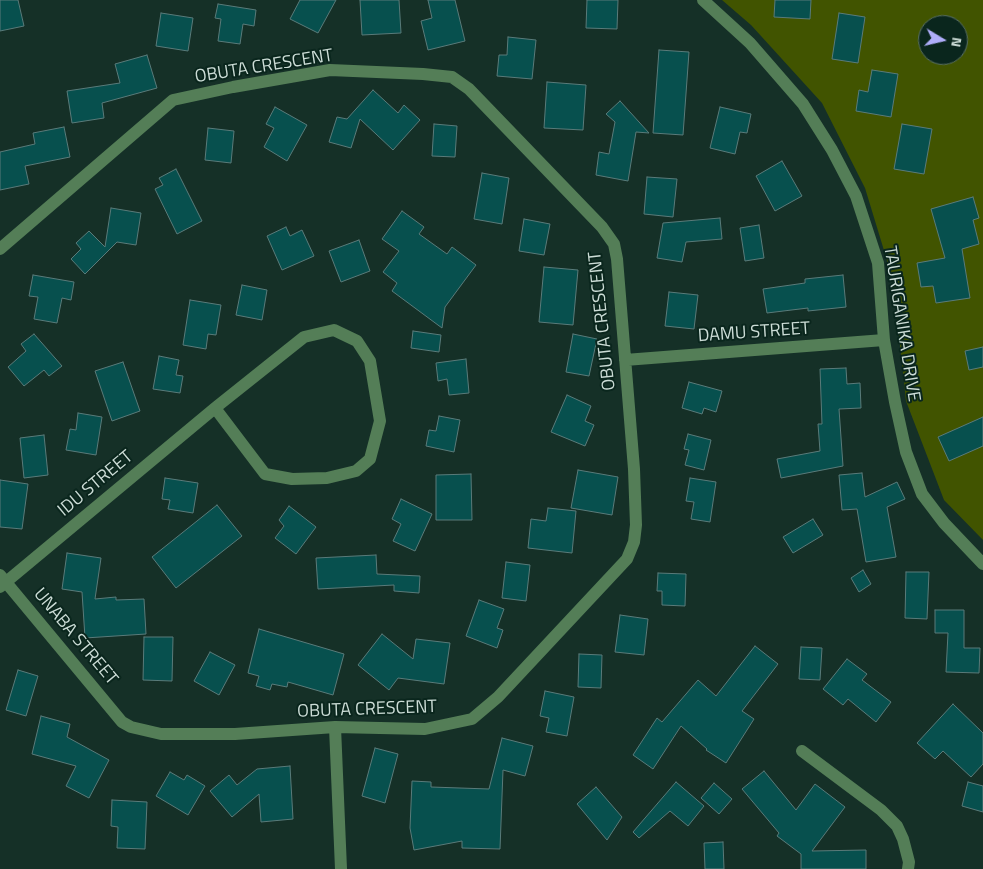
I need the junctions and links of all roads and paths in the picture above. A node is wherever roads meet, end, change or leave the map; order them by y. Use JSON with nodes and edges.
{"nodes":[{"id":1,"x":703,"y":0,"type":"edge"},
{"id":2,"x":0,"y":249,"type":"edge"},
{"id":3,"x":884,"y":340,"type":"junction"},
{"id":4,"x":626,"y":360,"type":"junction"},
{"id":5,"x":215,"y":408,"type":"junction"},
{"id":6,"x":983,"y":564,"type":"edge"},
{"id":7,"x":2,"y":581,"type":"edge"},
{"id":8,"x":122,"y":722,"type":"joint"},
{"id":9,"x":335,"y":727,"type":"junction"},
{"id":10,"x":802,"y":751,"type":"dead end"},
{"id":11,"x":341,"y":869,"type":"edge"},
{"id":12,"x":908,"y":869,"type":"edge"}],
"edges":[{"from":1,"to":3,"type":"street","name":"TAURIGANIKA DRIVE"},
{"from":2,"to":4,"type":"street","name":"OBUTA CRESCENT"},
{"from":3,"to":4,"type":"street","name":"DAMU STREET"},
{"from":3,"to":6,"type":"street","name":"TAURIGANIKA DRIVE"},
{"from":4,"to":9,"type":"street","name":"OBUTA CRESCENT"},
{"from":5,"to":5,"type":"street"},
{"from":5,"to":7,"type":"street","name":"IDU STREET"},
{"from":7,"to":8,"type":"street","name":"UNABA STREET"},
{"from":8,"to":9,"type":"street","name":"OBUTA CRESCENT"},
{"from":9,"to":11,"type":"street"},
{"from":10,"to":12,"type":"street"}]}
